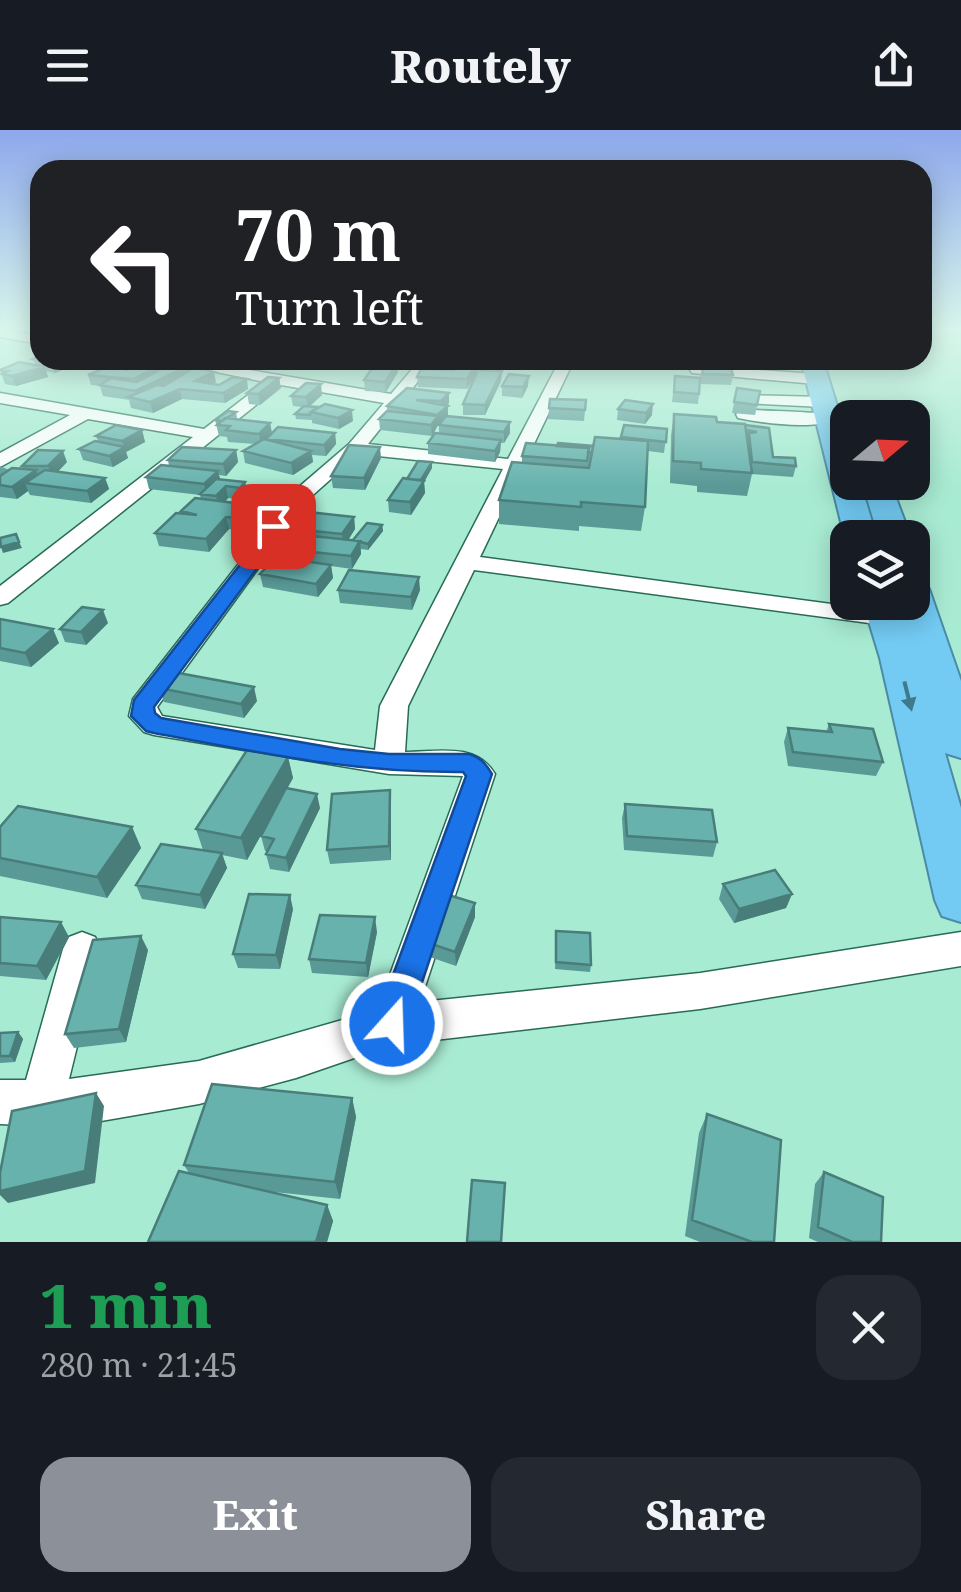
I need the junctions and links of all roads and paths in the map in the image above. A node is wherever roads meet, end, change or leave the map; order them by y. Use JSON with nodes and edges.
{"nodes":[{"id":1,"x":274,"y":382,"type":"edge"},
{"id":2,"x":294,"y":382,"type":"edge"},
{"id":3,"x":410,"y":382,"type":"edge"},
{"id":4,"x":556,"y":382,"type":"edge"},
{"id":5,"x":756,"y":382,"type":"edge"},
{"id":6,"x":830,"y":397,"type":"edge"},
{"id":7,"x":0,"y":398,"type":"edge"},
{"id":8,"x":395,"y":400,"type":"junction"},
{"id":9,"x":745,"y":407,"type":"edge"},
{"id":10,"x":86,"y":413,"type":"junction"},
{"id":11,"x":203,"y":434,"type":"junction"},
{"id":12,"x":355,"y":448,"type":"junction"},
{"id":13,"x":0,"y":460,"type":"edge"},
{"id":14,"x":515,"y":465,"type":"junction"},
{"id":15,"x":857,"y":520,"type":"edge"},
{"id":16,"x":467,"y":562,"type":"junction"},
{"id":17,"x":830,"y":597,"type":"edge"},
{"id":18,"x":0,"y":598,"type":"edge"},
{"id":19,"x":894,"y":620,"type":"edge"},
{"id":20,"x":900,"y":620,"type":"edge"},
{"id":21,"x":961,"y":742,"type":"edge"},
{"id":22,"x":389,"y":764,"type":"junction"},
{"id":23,"x":961,"y":900,"type":"edge"},
{"id":24,"x":82,"y":949,"type":"dead end"},
{"id":25,"x":961,"y":949,"type":"edge"},
{"id":26,"x":392,"y":1024,"type":"junction"},
{"id":27,"x":20,"y":1103,"type":"edge"}],
"edges":[{"from":1,"to":11,"type":"street"},
{"from":2,"to":8,"type":"street"},
{"from":3,"to":8,"type":"street"},
{"from":4,"to":14,"type":"street"},
{"from":5,"to":6,"type":"street"},
{"from":6,"to":9,"type":"street"},
{"from":6,"to":15,"type":"highway"},
{"from":7,"to":10,"type":"street"},
{"from":8,"to":12,"type":"street"},
{"from":10,"to":11,"type":"street"},
{"from":10,"to":13,"type":"street"},
{"from":11,"to":18,"type":"street"},
{"from":12,"to":14,"type":"street"},
{"from":12,"to":22,"type":"street"},
{"from":14,"to":16,"type":"street"},
{"from":16,"to":17,"type":"street"},
{"from":16,"to":22,"type":"street"},
{"from":19,"to":23,"type":"highway","one_way":true},
{"from":20,"to":21,"type":"highway"},
{"from":22,"to":26,"type":"street"},
{"from":24,"to":27,"type":"street"},
{"from":25,"to":26,"type":"street"},
{"from":26,"to":27,"type":"street"}]}
